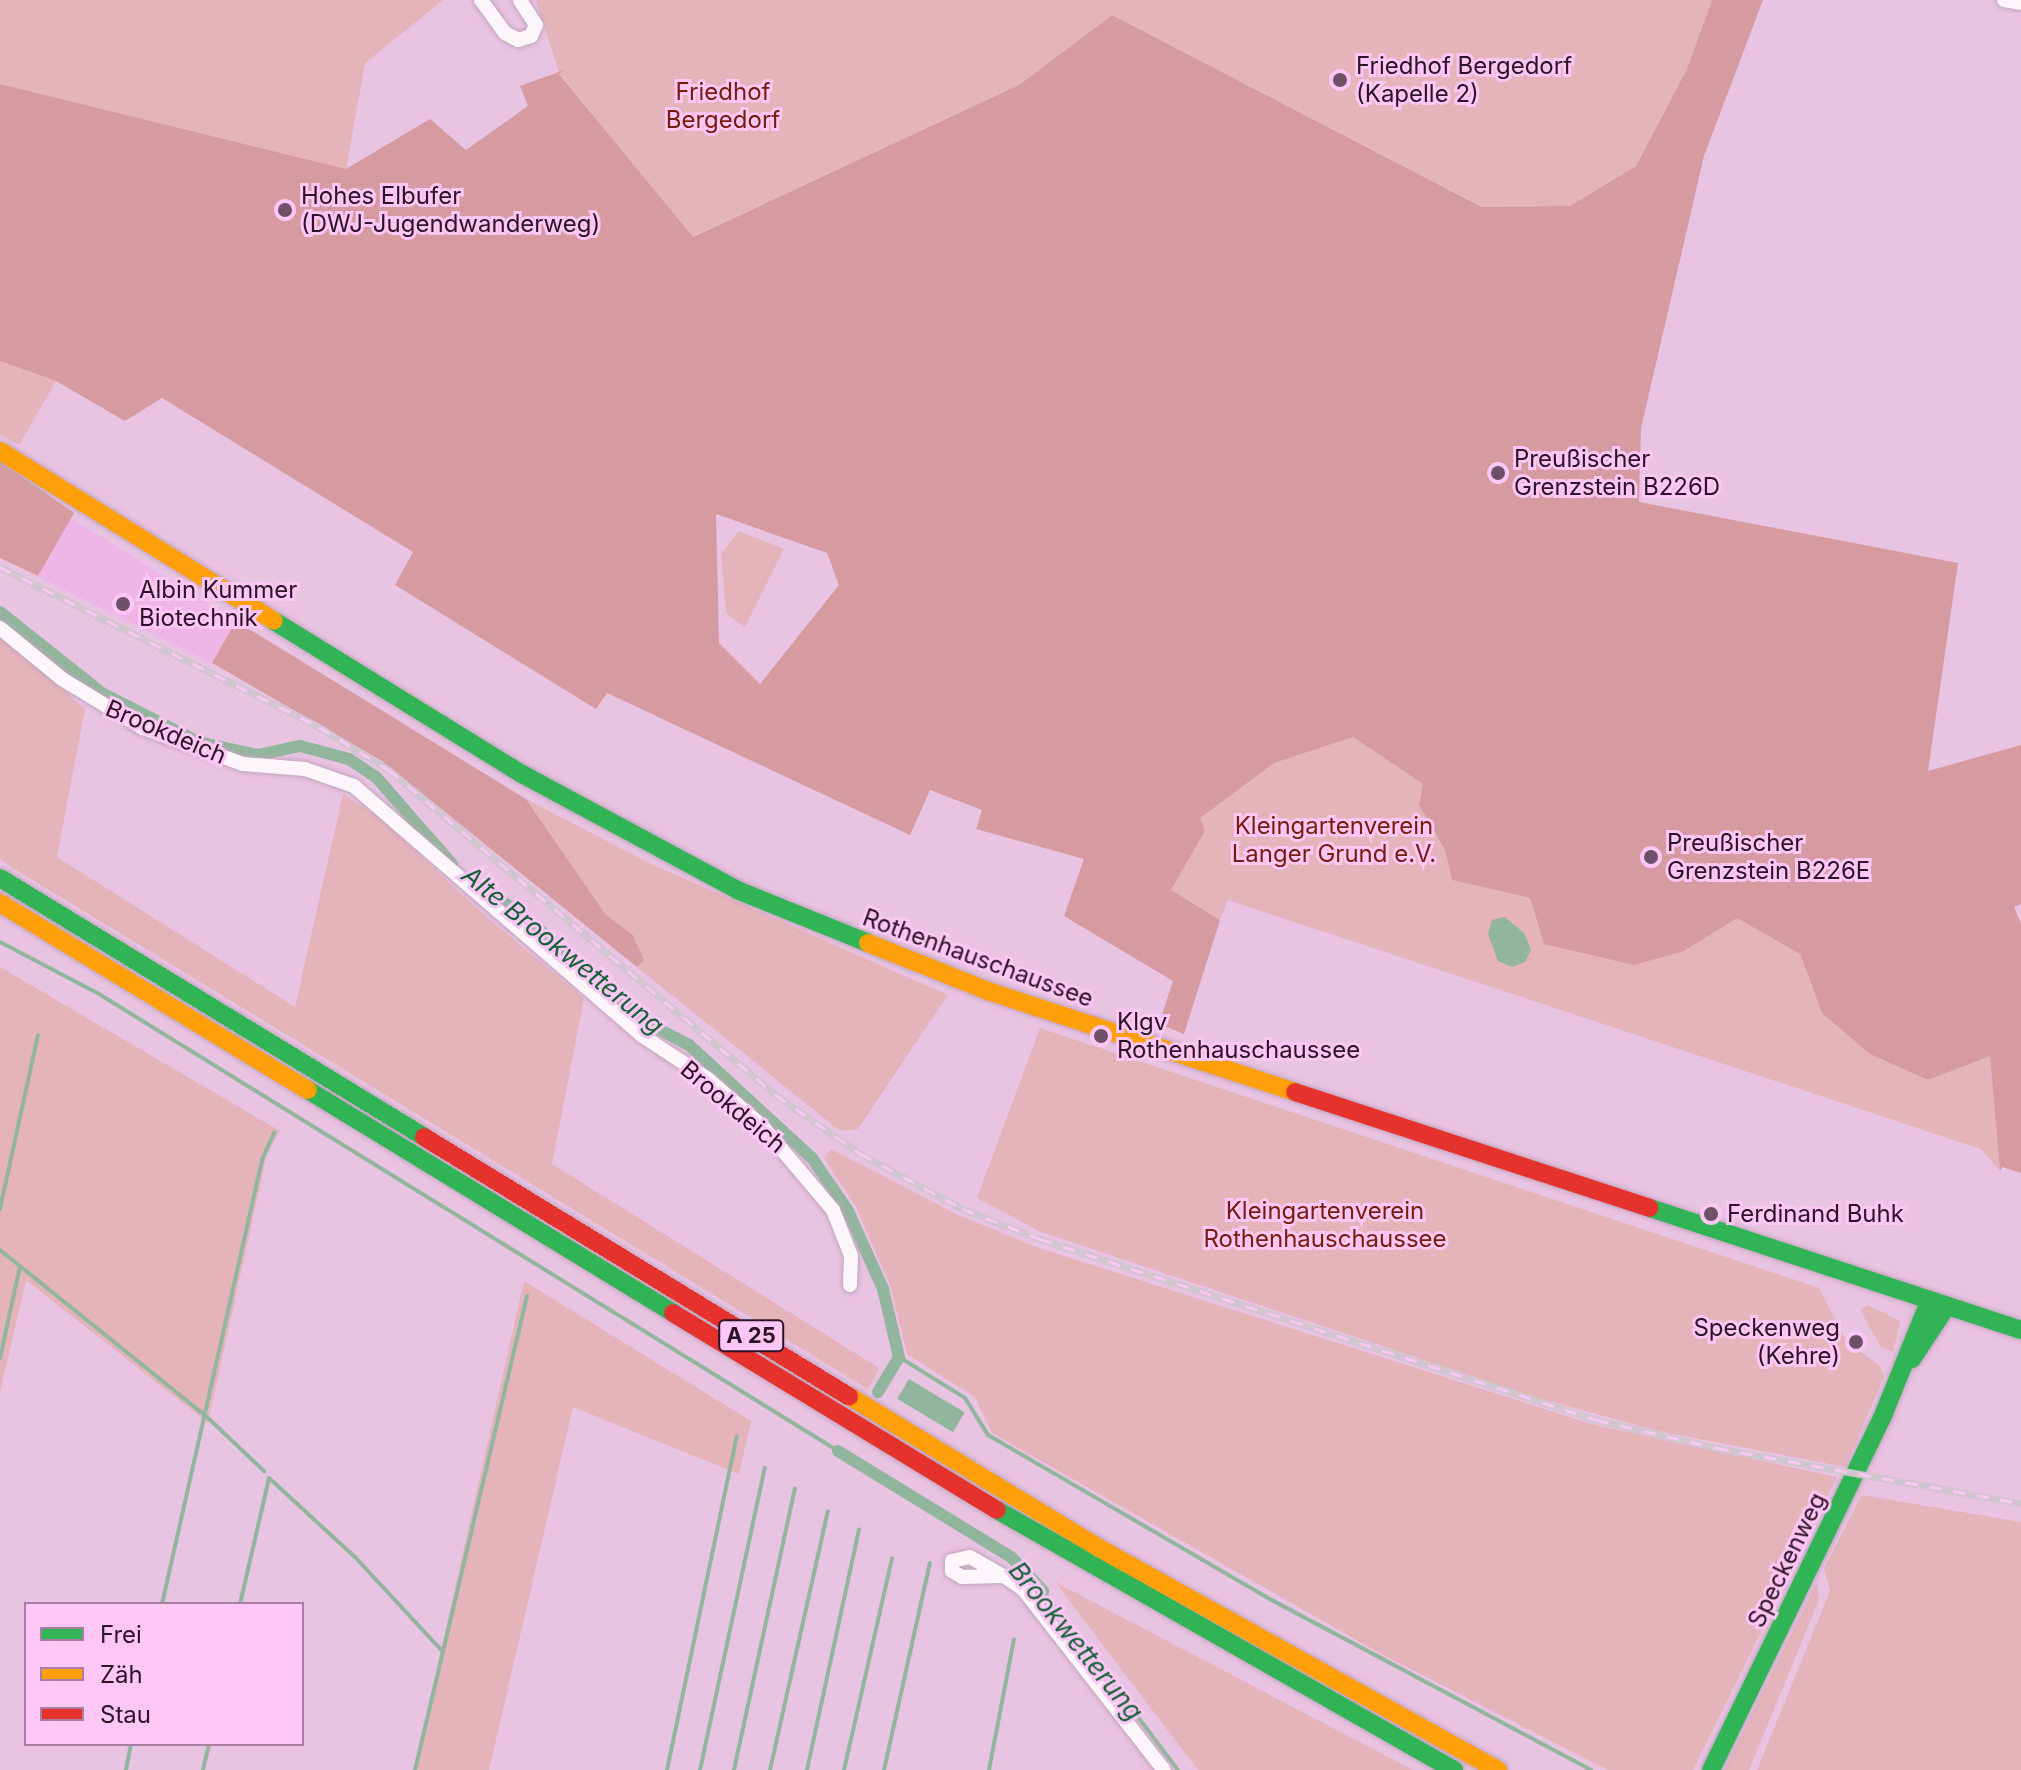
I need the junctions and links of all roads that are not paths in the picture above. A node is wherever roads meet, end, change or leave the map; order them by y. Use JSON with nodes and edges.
{"nodes":[{"id":1,"x":481,"y":0,"type":"edge"},
{"id":2,"x":520,"y":0,"type":"edge"},
{"id":3,"x":2004,"y":0,"type":"edge"},
{"id":4,"x":2021,"y":3,"type":"edge"},
{"id":5,"x":0,"y":451,"type":"edge"},
{"id":6,"x":0,"y":628,"type":"edge"},
{"id":7,"x":0,"y":878,"type":"edge"},
{"id":8,"x":0,"y":903,"type":"edge"},
{"id":9,"x":850,"y":1285,"type":"dead end"},
{"id":10,"x":1938,"y":1304,"type":"junction"},
{"id":11,"x":2021,"y":1330,"type":"edge"},
{"id":12,"x":1002,"y":1576,"type":"dead end"},
{"id":13,"x":1164,"y":1770,"type":"edge"},
{"id":14,"x":1454,"y":1770,"type":"edge"},
{"id":15,"x":1498,"y":1770,"type":"edge"},
{"id":16,"x":1711,"y":1770,"type":"edge"}],
"edges":[{"from":1,"to":2,"type":"street"},
{"from":3,"to":4,"type":"street"},
{"from":5,"to":10,"type":"main road","name":"Rothenhauschaussee"},
{"from":6,"to":9,"type":"street","name":"Brookdeich"},
{"from":7,"to":15,"type":"main road","number":"A 25"},
{"from":8,"to":14,"type":"main road","number":"A 25"},
{"from":10,"to":11,"type":"main road","name":"Rothenhauschaussee"},
{"from":10,"to":16,"type":"main road","name":"Speckenweg"},
{"from":12,"to":13,"type":"street"}]}
